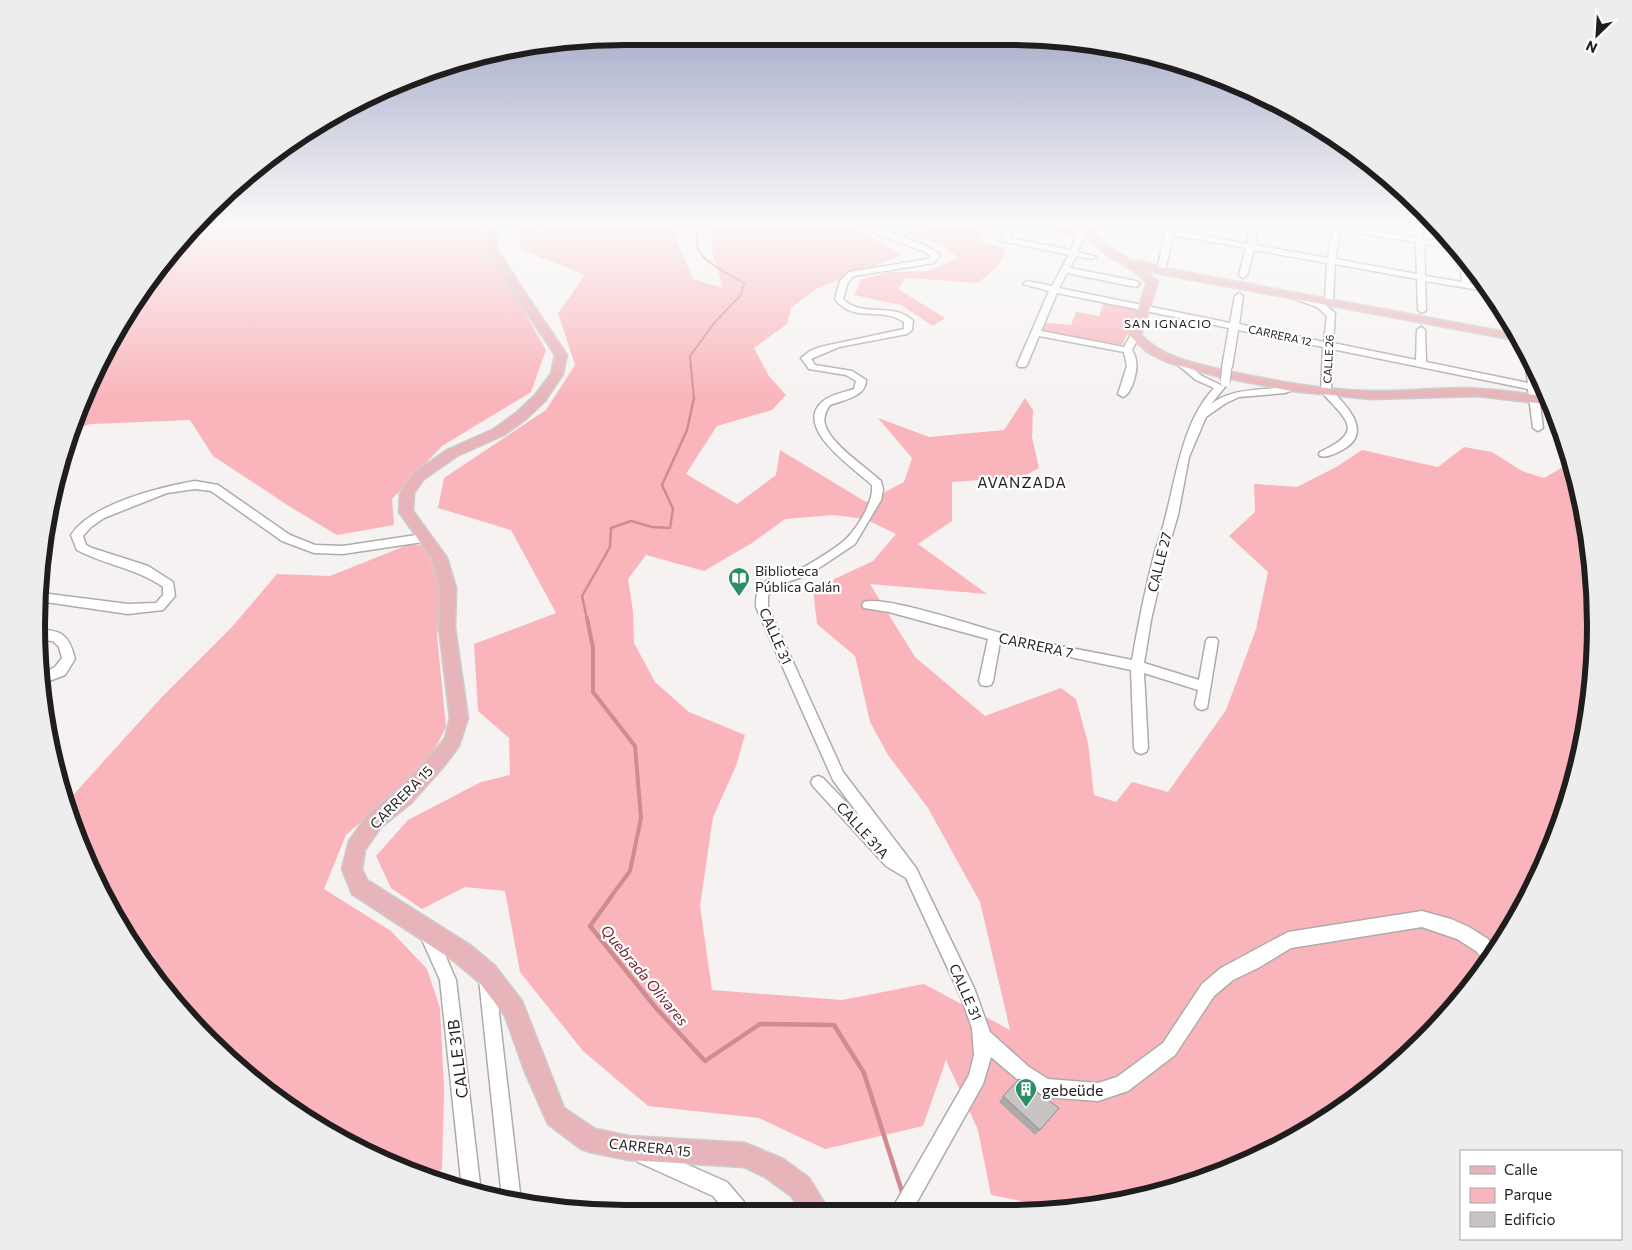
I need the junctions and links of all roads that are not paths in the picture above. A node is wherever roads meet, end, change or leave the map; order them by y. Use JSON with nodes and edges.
{"nodes":[{"id":1,"x":514,"y":283,"type":"edge"},
{"id":2,"x":843,"y":283,"type":"edge"},
{"id":3,"x":1058,"y":283,"type":"edge"},
{"id":4,"x":1133,"y":283,"type":"edge"},
{"id":5,"x":1152,"y":283,"type":"edge"},
{"id":6,"x":1229,"y":283,"type":"edge"},
{"id":7,"x":1330,"y":283,"type":"edge"},
{"id":8,"x":1421,"y":283,"type":"edge"},
{"id":9,"x":1451,"y":283,"type":"edge"},
{"id":10,"x":1027,"y":284,"type":"dead end"},
{"id":11,"x":1136,"y":284,"type":"dead end"},
{"id":12,"x":1466,"y":286,"type":"joint"},
{"id":13,"x":1478,"y":288,"type":"edge"},
{"id":14,"x":1054,"y":290,"type":"junction"},
{"id":15,"x":1291,"y":295,"type":"junction"},
{"id":16,"x":1239,"y":296,"type":"dead end"},
{"id":17,"x":1329,"y":302,"type":"junction"},
{"id":18,"x":1143,"y":307,"type":"junction"},
{"id":19,"x":1422,"y":310,"type":"dead end"},
{"id":20,"x":1234,"y":326,"type":"junction"},
{"id":21,"x":1421,"y":330,"type":"dead end"},
{"id":22,"x":1035,"y":332,"type":"junction"},
{"id":23,"x":1135,"y":335,"type":"junction"},
{"id":24,"x":1510,"y":336,"type":"edge"},
{"id":25,"x":1328,"y":345,"type":"junction"},
{"id":26,"x":1127,"y":350,"type":"junction"},
{"id":27,"x":1181,"y":363,"type":"junction"},
{"id":28,"x":1022,"y":364,"type":"dead end"},
{"id":29,"x":1421,"y":365,"type":"junction"},
{"id":30,"x":1532,"y":380,"type":"edge"},
{"id":31,"x":1223,"y":385,"type":"junction"},
{"id":32,"x":1293,"y":388,"type":"junction"},
{"id":33,"x":1326,"y":391,"type":"junction"},
{"id":34,"x":1534,"y":392,"type":"junction"},
{"id":35,"x":1123,"y":394,"type":"dead end"},
{"id":36,"x":1539,"y":395,"type":"edge"},
{"id":37,"x":1203,"y":415,"type":"junction"},
{"id":38,"x":1538,"y":428,"type":"dead end"},
{"id":39,"x":1324,"y":454,"type":"dead end"},
{"id":40,"x":423,"y":538,"type":"junction"},
{"id":41,"x":46,"y":598,"type":"edge"},
{"id":42,"x":868,"y":605,"type":"dead end"},
{"id":43,"x":45,"y":635,"type":"edge"},
{"id":44,"x":995,"y":636,"type":"junction"},
{"id":45,"x":1212,"y":641,"type":"dead end"},
{"id":46,"x":1137,"y":666,"type":"junction"},
{"id":47,"x":47,"y":676,"type":"edge"},
{"id":48,"x":986,"y":682,"type":"dead end"},
{"id":49,"x":1205,"y":687,"type":"junction"},
{"id":50,"x":1202,"y":704,"type":"dead end"},
{"id":51,"x":1141,"y":748,"type":"dead end"},
{"id":52,"x":818,"y":782,"type":"dead end"},
{"id":53,"x":911,"y":873,"type":"junction"},
{"id":54,"x":426,"y":931,"type":"junction"},
{"id":55,"x":1486,"y":951,"type":"edge"},
{"id":56,"x":486,"y":974,"type":"junction"},
{"id":57,"x":982,"y":1038,"type":"junction"},
{"id":58,"x":629,"y":1148,"type":"junction"},
{"id":59,"x":471,"y":1184,"type":"edge"},
{"id":60,"x":511,"y":1194,"type":"edge"},
{"id":61,"x":734,"y":1205,"type":"edge"},
{"id":62,"x":813,"y":1205,"type":"edge"},
{"id":63,"x":904,"y":1205,"type":"edge"}],
"edges":[{"from":1,"to":40,"type":"main road","name":"CARRERA 15"},
{"from":2,"to":53,"type":"street","name":"CALLE 31"},
{"from":3,"to":14,"type":"street"},
{"from":4,"to":11,"type":"street"},
{"from":5,"to":18,"type":"main road"},
{"from":6,"to":15,"type":"main road"},
{"from":7,"to":17,"type":"street"},
{"from":8,"to":19,"type":"street"},
{"from":9,"to":12,"type":"street"},
{"from":10,"to":14,"type":"street","name":"CARRERA 12"},
{"from":12,"to":13,"type":"street"},
{"from":14,"to":18,"type":"street","name":"CARRERA 12"},
{"from":14,"to":22,"type":"street"},
{"from":15,"to":17,"type":"main road"},
{"from":15,"to":25,"type":"street","name":"CALLE 26"},
{"from":16,"to":20,"type":"street"},
{"from":17,"to":24,"type":"main road"},
{"from":18,"to":20,"type":"street","name":"CARRERA 12"},
{"from":18,"to":23,"type":"main road"},
{"from":20,"to":25,"type":"street","name":"CARRERA 12"},
{"from":20,"to":31,"type":"street","bridge":true},
{"from":21,"to":29,"type":"street"},
{"from":22,"to":26,"type":"street"},
{"from":22,"to":28,"type":"street"},
{"from":23,"to":26,"type":"street"},
{"from":23,"to":27,"type":"main road"},
{"from":25,"to":29,"type":"street","name":"CARRERA 12"},
{"from":25,"to":33,"type":"street","name":"CALLE 26"},
{"from":26,"to":35,"type":"street"},
{"from":27,"to":31,"type":"street"},
{"from":27,"to":32,"type":"main road"},
{"from":29,"to":34,"type":"street","name":"CARRERA 12"},
{"from":30,"to":34,"type":"street"},
{"from":31,"to":37,"type":"street","name":"CALLE 27"},
{"from":32,"to":33,"type":"main road"},
{"from":32,"to":37,"type":"street"},
{"from":33,"to":34,"type":"main road"},
{"from":33,"to":39,"type":"street","name":"CALLE 26"},
{"from":34,"to":36,"type":"main road"},
{"from":34,"to":38,"type":"street"},
{"from":37,"to":46,"type":"street","name":"CALLE 27"},
{"from":40,"to":41,"type":"street"},
{"from":40,"to":54,"type":"main road","name":"CARRERA 15"},
{"from":42,"to":44,"type":"street","name":"CARRERA 7"},
{"from":43,"to":47,"type":"street"},
{"from":44,"to":46,"type":"street","name":"CARRERA 7"},
{"from":44,"to":48,"type":"street"},
{"from":45,"to":49,"type":"street"},
{"from":46,"to":49,"type":"street","name":"CARRERA 7"},
{"from":46,"to":51,"type":"street","name":"CALLE 27"},
{"from":49,"to":50,"type":"street"},
{"from":52,"to":53,"type":"street","name":"CALLE 31A"},
{"from":53,"to":57,"type":"street","name":"CALLE 31"},
{"from":54,"to":56,"type":"main road","name":"CARRERA 15"},
{"from":54,"to":59,"type":"street","name":"CALLE 31B"},
{"from":55,"to":57,"type":"street"},
{"from":56,"to":58,"type":"main road","name":"CARRERA 15"},
{"from":56,"to":60,"type":"street"},
{"from":57,"to":63,"type":"street","name":"CALLE 31"},
{"from":58,"to":61,"type":"street"},
{"from":58,"to":62,"type":"main road","name":"CARRERA 15"}]}
